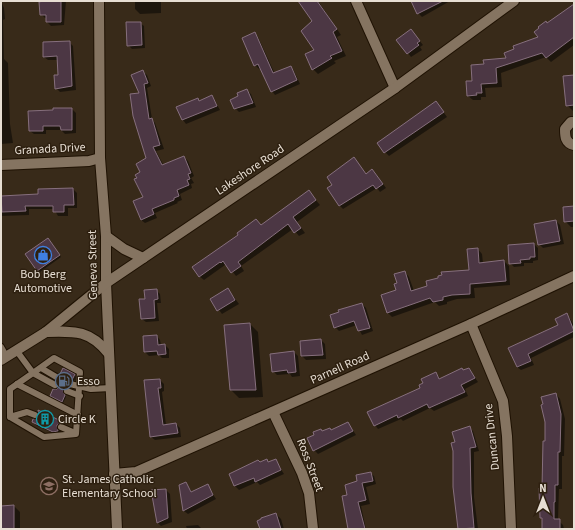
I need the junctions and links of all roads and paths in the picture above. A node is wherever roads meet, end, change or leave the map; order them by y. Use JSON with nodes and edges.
{"nodes":[{"id":1,"x":99,"y":1,"type":"edge"},
{"id":2,"x":356,"y":1,"type":"edge"},
{"id":3,"x":514,"y":1,"type":"edge"},
{"id":4,"x":395,"y":88,"type":"junction"},
{"id":5,"x":574,"y":122,"type":"edge"},
{"id":6,"x":574,"y":145,"type":"edge"},
{"id":7,"x":100,"y":158,"type":"junction"},
{"id":8,"x":1,"y":165,"type":"edge"},
{"id":9,"x":106,"y":236,"type":"junction"},
{"id":10,"x":143,"y":258,"type":"junction"},
{"id":11,"x":574,"y":276,"type":"edge"},
{"id":12,"x":106,"y":283,"type":"junction"},
{"id":13,"x":471,"y":324,"type":"junction"},
{"id":14,"x":46,"y":332,"type":"junction"},
{"id":15,"x":16,"y":350,"type":"junction"},
{"id":16,"x":3,"y":354,"type":"edge"},
{"id":17,"x":109,"y":354,"type":"junction"},
{"id":18,"x":41,"y":368,"type":"junction"},
{"id":19,"x":33,"y":373,"type":"junction"},
{"id":20,"x":58,"y":378,"type":"dead end"},
{"id":21,"x":17,"y":384,"type":"junction"},
{"id":22,"x":70,"y":384,"type":"dead end"},
{"id":23,"x":55,"y":385,"type":"dead end"},
{"id":24,"x":80,"y":388,"type":"junction"},
{"id":25,"x":111,"y":388,"type":"junction"},
{"id":26,"x":67,"y":391,"type":"dead end"},
{"id":27,"x":80,"y":396,"type":"junction"},
{"id":28,"x":273,"y":412,"type":"junction"},
{"id":29,"x":78,"y":415,"type":"junction"},
{"id":30,"x":35,"y":416,"type":"dead end"},
{"id":31,"x":10,"y":417,"type":"junction"},
{"id":32,"x":60,"y":426,"type":"dead end"},
{"id":33,"x":76,"y":434,"type":"junction"},
{"id":34,"x":114,"y":474,"type":"junction"},
{"id":35,"x":117,"y":529,"type":"edge"},
{"id":36,"x":313,"y":529,"type":"edge"},
{"id":37,"x":511,"y":529,"type":"edge"}],
"edges":[{"from":1,"to":7,"type":"street","name":"Geneva Street"},
{"from":2,"to":4,"type":"street"},
{"from":3,"to":4,"type":"street","name":"Lakeshore Road"},
{"from":4,"to":10,"type":"street","name":"Lakeshore Road"},
{"from":5,"to":6,"type":"street"},
{"from":7,"to":8,"type":"street","name":"Granada Drive"},
{"from":7,"to":9,"type":"street","name":"Geneva Street"},
{"from":9,"to":10,"type":"street"},
{"from":9,"to":12,"type":"street","name":"Geneva Street"},
{"from":10,"to":12,"type":"street","name":"Lakeshore Road"},
{"from":11,"to":13,"type":"street","name":"Parnell Road"},
{"from":12,"to":14,"type":"street","name":"Lakeshore Road"},
{"from":12,"to":17,"type":"street","name":"Geneva Street"},
{"from":13,"to":28,"type":"street","name":"Parnell Road"},
{"from":13,"to":37,"type":"street","name":"Duncan Drive"},
{"from":14,"to":15,"type":"street","name":"Lakeshore Road"},
{"from":14,"to":17,"type":"street"},
{"from":15,"to":16,"type":"street","name":"Lakeshore Road"},
{"from":15,"to":19,"type":"lane"},
{"from":17,"to":25,"type":"street","name":"Geneva Street"},
{"from":18,"to":19,"type":"lane"},
{"from":18,"to":20,"type":"lane"},
{"from":18,"to":24,"type":"lane"},
{"from":19,"to":21,"type":"lane"},
{"from":19,"to":23,"type":"lane"},
{"from":21,"to":29,"type":"lane"},
{"from":21,"to":31,"type":"lane"},
{"from":22,"to":24,"type":"lane"},
{"from":24,"to":25,"type":"lane"},
{"from":24,"to":27,"type":"lane"},
{"from":25,"to":34,"type":"street","name":"Geneva Street"},
{"from":26,"to":27,"type":"lane"},
{"from":27,"to":29,"type":"lane"},
{"from":28,"to":34,"type":"street","name":"Parnell Road"},
{"from":28,"to":36,"type":"street","name":"Ross Street"},
{"from":29,"to":33,"type":"lane"},
{"from":30,"to":31,"type":"lane"},
{"from":31,"to":33,"type":"lane"},
{"from":32,"to":33,"type":"lane"},
{"from":34,"to":35,"type":"street","name":"Geneva Street"}]}
